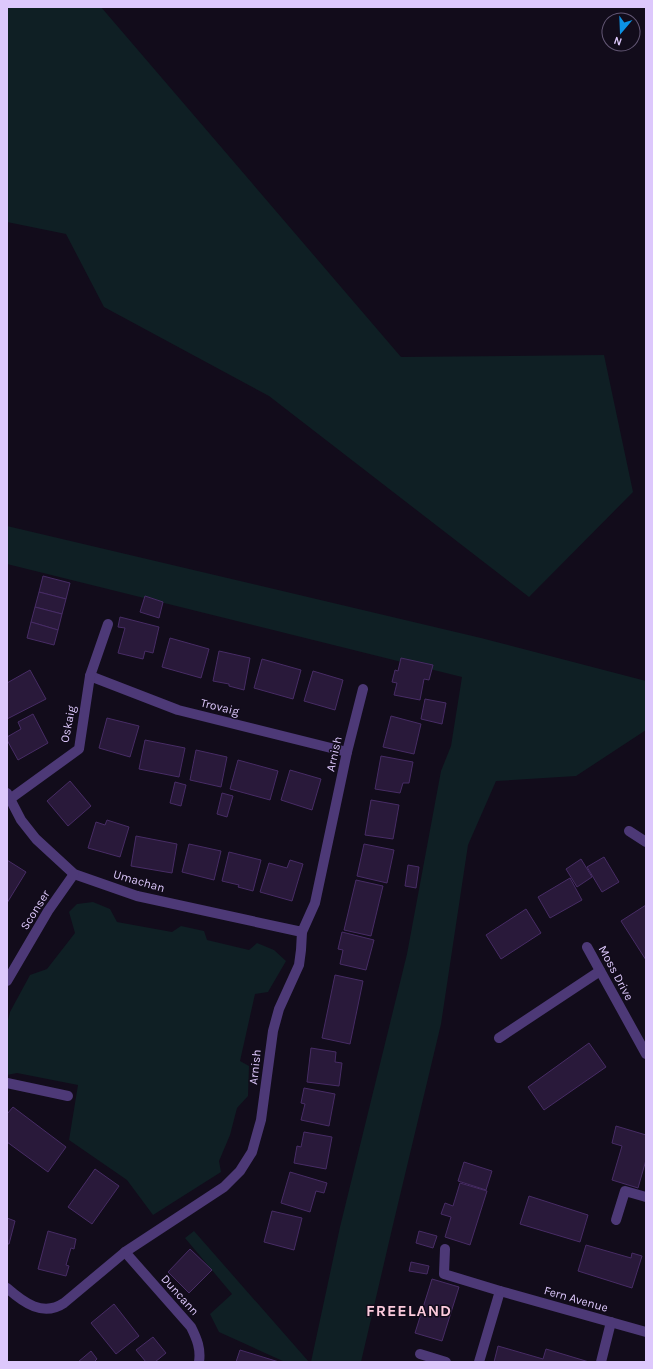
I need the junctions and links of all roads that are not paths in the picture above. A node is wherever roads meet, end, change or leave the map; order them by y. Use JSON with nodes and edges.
{"nodes":[{"id":1,"x":108,"y":624,"type":"dead end"},
{"id":2,"x":90,"y":676,"type":"junction"},
{"id":3,"x":363,"y":689,"type":"dead end"},
{"id":4,"x":347,"y":752,"type":"junction"},
{"id":5,"x":9,"y":796,"type":"edge"},
{"id":6,"x":629,"y":831,"type":"dead end"},
{"id":7,"x":646,"y":842,"type":"edge"},
{"id":8,"x":74,"y":874,"type":"junction"},
{"id":9,"x":302,"y":932,"type":"junction"},
{"id":10,"x":587,"y":947,"type":"dead end"},
{"id":11,"x":600,"y":970,"type":"junction"},
{"id":12,"x":7,"y":981,"type":"edge"},
{"id":13,"x":499,"y":1038,"type":"dead end"},
{"id":14,"x":646,"y":1054,"type":"edge"},
{"id":15,"x":7,"y":1084,"type":"edge"},
{"id":16,"x":68,"y":1096,"type":"dead end"},
{"id":17,"x":646,"y":1197,"type":"edge"},
{"id":18,"x":616,"y":1220,"type":"dead end"},
{"id":19,"x":445,"y":1249,"type":"dead end"},
{"id":20,"x":125,"y":1252,"type":"junction"},
{"id":21,"x":7,"y":1288,"type":"edge"},
{"id":22,"x":500,"y":1291,"type":"junction"},
{"id":23,"x":611,"y":1322,"type":"junction"},
{"id":24,"x":645,"y":1329,"type":"edge"},
{"id":25,"x":420,"y":1354,"type":"dead end"},
{"id":26,"x":199,"y":1362,"type":"edge"},
{"id":27,"x":446,"y":1362,"type":"edge"},
{"id":28,"x":478,"y":1362,"type":"edge"},
{"id":29,"x":600,"y":1362,"type":"edge"}],
"edges":[{"from":1,"to":2,"type":"street","name":"Oskaig"},
{"from":2,"to":4,"type":"street","name":"Trovaig"},
{"from":2,"to":5,"type":"street","name":"Oskaig"},
{"from":3,"to":4,"type":"street","name":"Arnish"},
{"from":4,"to":9,"type":"street","name":"Arnish"},
{"from":5,"to":8,"type":"street","name":"Umachan"},
{"from":6,"to":7,"type":"street"},
{"from":8,"to":9,"type":"street","name":"Umachan"},
{"from":8,"to":12,"type":"street","name":"Sconser"},
{"from":9,"to":20,"type":"street","name":"Arnish"},
{"from":10,"to":11,"type":"street","name":"Moss Drive"},
{"from":11,"to":13,"type":"street"},
{"from":11,"to":14,"type":"street","name":"Moss Drive"},
{"from":15,"to":16,"type":"street"},
{"from":17,"to":18,"type":"street"},
{"from":19,"to":22,"type":"street","name":"Fern Avenue"},
{"from":20,"to":21,"type":"street","name":"Arnish"},
{"from":20,"to":26,"type":"street","name":"Duncann"},
{"from":22,"to":23,"type":"street","name":"Fern Avenue"},
{"from":22,"to":28,"type":"street"},
{"from":23,"to":24,"type":"street","name":"Fern Avenue"},
{"from":23,"to":29,"type":"street"},
{"from":25,"to":27,"type":"street"}]}
